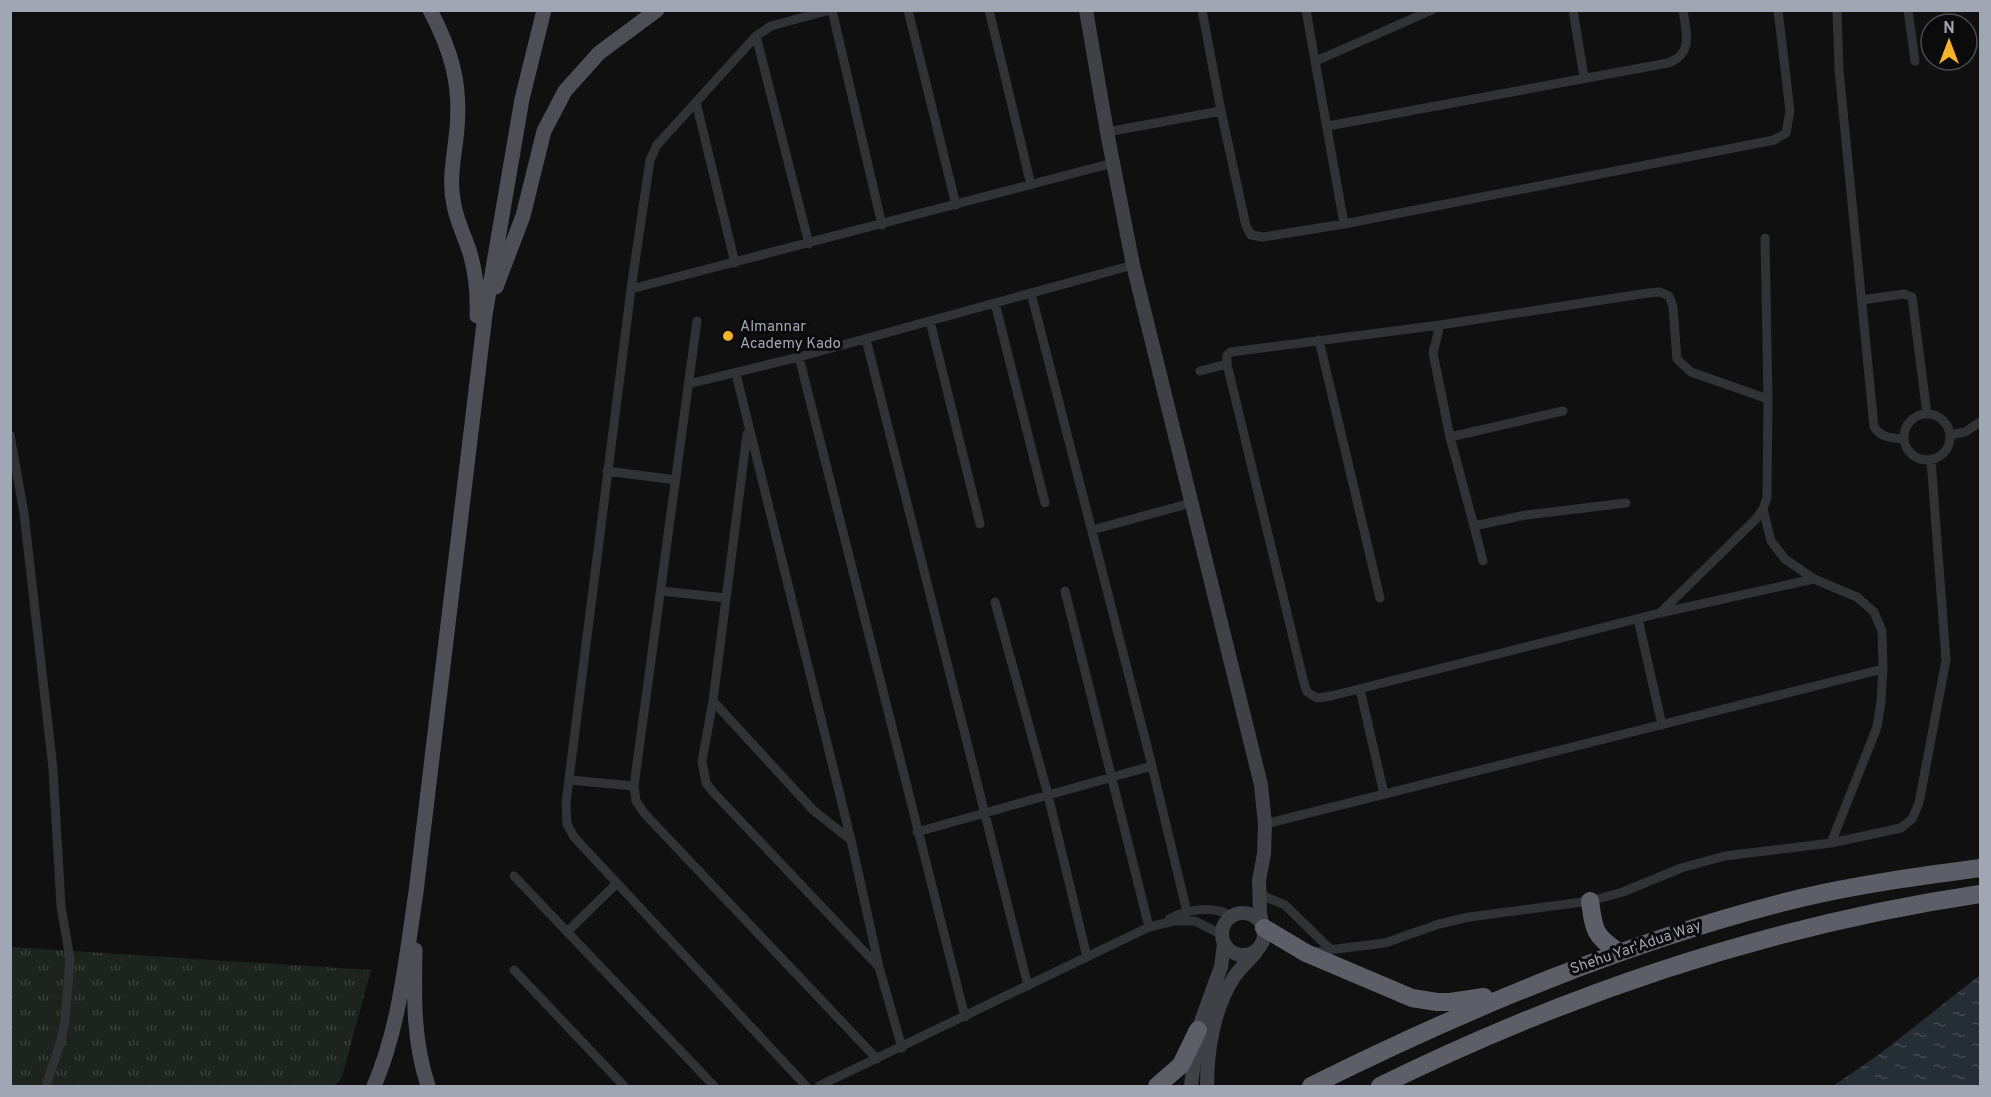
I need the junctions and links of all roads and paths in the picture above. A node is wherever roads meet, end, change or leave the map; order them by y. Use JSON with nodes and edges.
{"nodes":[{"id":1,"x":430,"y":10,"type":"edge"},
{"id":2,"x":544,"y":10,"type":"edge"},
{"id":3,"x":657,"y":10,"type":"edge"},
{"id":4,"x":831,"y":10,"type":"edge"},
{"id":5,"x":908,"y":10,"type":"edge"},
{"id":6,"x":989,"y":10,"type":"edge"},
{"id":7,"x":1086,"y":10,"type":"edge"},
{"id":8,"x":1202,"y":10,"type":"edge"},
{"id":9,"x":1306,"y":10,"type":"edge"},
{"id":10,"x":1432,"y":10,"type":"edge"},
{"id":11,"x":1573,"y":10,"type":"edge"},
{"id":12,"x":1683,"y":10,"type":"edge"},
{"id":13,"x":1779,"y":10,"type":"edge"},
{"id":14,"x":1837,"y":10,"type":"edge"},
{"id":15,"x":1908,"y":10,"type":"edge"},
{"id":16,"x":756,"y":36,"type":"junction"},
{"id":17,"x":1316,"y":61,"type":"junction"},
{"id":18,"x":1915,"y":61,"type":"dead end"},
{"id":19,"x":1584,"y":78,"type":"junction"},
{"id":20,"x":696,"y":102,"type":"junction"},
{"id":21,"x":1221,"y":111,"type":"junction"},
{"id":22,"x":1328,"y":126,"type":"junction"},
{"id":23,"x":1107,"y":132,"type":"junction"},
{"id":24,"x":1113,"y":163,"type":"junction"},
{"id":25,"x":1031,"y":185,"type":"junction"},
{"id":26,"x":956,"y":205,"type":"junction"},
{"id":27,"x":1344,"y":224,"type":"junction"},
{"id":28,"x":882,"y":225,"type":"junction"},
{"id":29,"x":1765,"y":238,"type":"dead end"},
{"id":30,"x":808,"y":243,"type":"junction"},
{"id":31,"x":735,"y":263,"type":"junction"},
{"id":32,"x":1133,"y":265,"type":"junction"},
{"id":33,"x":631,"y":289,"type":"junction"},
{"id":34,"x":1031,"y":293,"type":"junction"},
{"id":35,"x":1862,"y":300,"type":"junction"},
{"id":36,"x":995,"y":303,"type":"junction"},
{"id":37,"x":485,"y":315,"type":"junction"},
{"id":38,"x":697,"y":321,"type":"dead end"},
{"id":39,"x":930,"y":321,"type":"junction"},
{"id":40,"x":1440,"y":325,"type":"junction"},
{"id":41,"x":866,"y":339,"type":"junction"},
{"id":42,"x":1319,"y":340,"type":"junction"},
{"id":43,"x":799,"y":357,"type":"junction"},
{"id":44,"x":1227,"y":364,"type":"junction"},
{"id":45,"x":1200,"y":371,"type":"dead end"},
{"id":46,"x":736,"y":374,"type":"junction"},
{"id":47,"x":688,"y":384,"type":"junction"},
{"id":48,"x":476,"y":388,"type":"junction"},
{"id":49,"x":1768,"y":399,"type":"junction"},
{"id":50,"x":1563,"y":411,"type":"dead end"},
{"id":51,"x":1927,"y":414,"type":"junction"},
{"id":52,"x":1980,"y":422,"type":"edge"},
{"id":53,"x":748,"y":429,"type":"junction"},
{"id":54,"x":10,"y":435,"type":"edge"},
{"id":55,"x":1950,"y":435,"type":"junction"},
{"id":56,"x":1450,"y":436,"type":"junction"},
{"id":57,"x":1904,"y":439,"type":"junction"},
{"id":58,"x":1931,"y":460,"type":"junction"},
{"id":59,"x":607,"y":471,"type":"junction"},
{"id":60,"x":676,"y":480,"type":"junction"},
{"id":61,"x":1045,"y":502,"type":"dead end"},
{"id":62,"x":1191,"y":503,"type":"junction"},
{"id":63,"x":1626,"y":503,"type":"dead end"},
{"id":64,"x":1763,"y":509,"type":"junction"},
{"id":65,"x":980,"y":525,"type":"dead end"},
{"id":66,"x":1474,"y":526,"type":"junction"},
{"id":67,"x":1092,"y":530,"type":"junction"},
{"id":68,"x":1483,"y":561,"type":"dead end"},
{"id":69,"x":1814,"y":579,"type":"junction"},
{"id":70,"x":661,"y":591,"type":"junction"},
{"id":71,"x":1065,"y":591,"type":"dead end"},
{"id":72,"x":726,"y":598,"type":"junction"},
{"id":73,"x":1380,"y":598,"type":"dead end"},
{"id":74,"x":995,"y":602,"type":"dead end"},
{"id":75,"x":1660,"y":613,"type":"junction"},
{"id":76,"x":1638,"y":619,"type":"junction"},
{"id":77,"x":1883,"y":669,"type":"junction"},
{"id":78,"x":1360,"y":689,"type":"junction"},
{"id":79,"x":713,"y":701,"type":"junction"},
{"id":80,"x":1662,"y":725,"type":"junction"},
{"id":81,"x":1152,"y":766,"type":"junction"},
{"id":82,"x":1112,"y":777,"type":"junction"},
{"id":83,"x":569,"y":780,"type":"junction"},
{"id":84,"x":634,"y":786,"type":"junction"},
{"id":85,"x":1384,"y":794,"type":"junction"},
{"id":86,"x":1048,"y":795,"type":"junction"},
{"id":87,"x":984,"y":814,"type":"junction"},
{"id":88,"x":1265,"y":824,"type":"junction"},
{"id":89,"x":917,"y":832,"type":"junction"},
{"id":90,"x":851,"y":840,"type":"junction"},
{"id":91,"x":1831,"y":843,"type":"junction"},
{"id":92,"x":1980,"y":868,"type":"edge"},
{"id":93,"x":514,"y":876,"type":"dead end"},
{"id":94,"x":616,"y":883,"type":"junction"},
{"id":95,"x":1259,"y":887,"type":"junction"},
{"id":96,"x":416,"y":892,"type":"junction"},
{"id":97,"x":1980,"y":894,"type":"edge"},
{"id":98,"x":1590,"y":902,"type":"junction"},
{"id":99,"x":1187,"y":912,"type":"junction"},
{"id":100,"x":1233,"y":915,"type":"junction"},
{"id":101,"x":1162,"y":923,"type":"junction"},
{"id":102,"x":1263,"y":926,"type":"junction"},
{"id":103,"x":1149,"y":927,"type":"junction"},
{"id":104,"x":567,"y":932,"type":"junction"},
{"id":105,"x":1223,"y":939,"type":"junction"},
{"id":106,"x":1330,"y":949,"type":"junction"},
{"id":107,"x":1256,"y":952,"type":"junction"},
{"id":108,"x":1619,"y":952,"type":"junction"},
{"id":109,"x":1306,"y":953,"type":"junction"},
{"id":110,"x":1087,"y":957,"type":"junction"},
{"id":111,"x":879,"y":967,"type":"junction"},
{"id":112,"x":514,"y":970,"type":"dead end"},
{"id":113,"x":1550,"y":979,"type":"junction"},
{"id":114,"x":1028,"y":986,"type":"junction"},
{"id":115,"x":965,"y":1017,"type":"junction"},
{"id":116,"x":1198,"y":1030,"type":"junction"},
{"id":117,"x":902,"y":1048,"type":"junction"},
{"id":118,"x":877,"y":1059,"type":"junction"},
{"id":119,"x":46,"y":1086,"type":"edge"},
{"id":120,"x":374,"y":1086,"type":"edge"},
{"id":121,"x":428,"y":1086,"type":"edge"},
{"id":122,"x":624,"y":1086,"type":"edge"},
{"id":123,"x":714,"y":1086,"type":"edge"},
{"id":124,"x":806,"y":1086,"type":"edge"},
{"id":125,"x":819,"y":1086,"type":"edge"},
{"id":126,"x":1157,"y":1086,"type":"edge"},
{"id":127,"x":1191,"y":1086,"type":"edge"},
{"id":128,"x":1207,"y":1086,"type":"edge"},
{"id":129,"x":1311,"y":1086,"type":"edge"},
{"id":130,"x":1381,"y":1086,"type":"edge"}],
"edges":[{"from":1,"to":48,"type":"main road"},
{"from":2,"to":37,"type":"main road"},
{"from":3,"to":37,"type":"main road"},
{"from":4,"to":16,"type":"street"},
{"from":4,"to":28,"type":"street"},
{"from":5,"to":26,"type":"street"},
{"from":6,"to":25,"type":"street"},
{"from":7,"to":23,"type":"street"},
{"from":8,"to":21,"type":"street"},
{"from":9,"to":17,"type":"street"},
{"from":10,"to":17,"type":"street"},
{"from":11,"to":19,"type":"street"},
{"from":12,"to":19,"type":"street"},
{"from":13,"to":27,"type":"street"},
{"from":14,"to":35,"type":"street"},
{"from":15,"to":18,"type":"street"},
{"from":16,"to":20,"type":"street"},
{"from":16,"to":30,"type":"street"},
{"from":17,"to":22,"type":"street"},
{"from":19,"to":22,"type":"street"},
{"from":20,"to":31,"type":"street"},
{"from":20,"to":33,"type":"street"},
{"from":21,"to":23,"type":"street"},
{"from":21,"to":27,"type":"street"},
{"from":22,"to":27,"type":"street"},
{"from":23,"to":24,"type":"street"},
{"from":24,"to":25,"type":"street"},
{"from":24,"to":32,"type":"street"},
{"from":25,"to":26,"type":"street"},
{"from":26,"to":28,"type":"street"},
{"from":28,"to":30,"type":"street"},
{"from":29,"to":49,"type":"street"},
{"from":30,"to":31,"type":"street"},
{"from":31,"to":33,"type":"street"},
{"from":32,"to":34,"type":"street"},
{"from":32,"to":62,"type":"street"},
{"from":33,"to":59,"type":"street"},
{"from":34,"to":36,"type":"street"},
{"from":34,"to":67,"type":"street"},
{"from":35,"to":51,"type":"street"},
{"from":35,"to":57,"type":"street"},
{"from":36,"to":39,"type":"street"},
{"from":36,"to":61,"type":"street"},
{"from":37,"to":48,"type":"main road"},
{"from":38,"to":47,"type":"street"},
{"from":39,"to":41,"type":"street"},
{"from":39,"to":65,"type":"street"},
{"from":40,"to":42,"type":"street"},
{"from":40,"to":49,"type":"street"},
{"from":40,"to":56,"type":"street"},
{"from":41,"to":43,"type":"street"},
{"from":41,"to":87,"type":"street"},
{"from":42,"to":44,"type":"street"},
{"from":42,"to":73,"type":"street"},
{"from":43,"to":46,"type":"street"},
{"from":43,"to":89,"type":"street"},
{"from":44,"to":45,"type":"street"},
{"from":44,"to":78,"type":"street"},
{"from":46,"to":47,"type":"street"},
{"from":46,"to":53,"type":"street"},
{"from":47,"to":60,"type":"street"},
{"from":48,"to":96,"type":"main road"},
{"from":49,"to":64,"type":"street"},
{"from":50,"to":56,"type":"street"},
{"from":51,"to":55,"type":"street"},
{"from":51,"to":57,"type":"street"},
{"from":52,"to":55,"type":"street"},
{"from":53,"to":72,"type":"street"},
{"from":53,"to":90,"type":"street"},
{"from":54,"to":119,"type":"street"},
{"from":55,"to":58,"type":"street"},
{"from":56,"to":66,"type":"street"},
{"from":57,"to":58,"type":"street"},
{"from":58,"to":91,"type":"street"},
{"from":59,"to":60,"type":"street"},
{"from":59,"to":83,"type":"street"},
{"from":60,"to":70,"type":"street"},
{"from":62,"to":67,"type":"street"},
{"from":62,"to":88,"type":"street"},
{"from":63,"to":66,"type":"street"},
{"from":64,"to":69,"type":"street"},
{"from":64,"to":75,"type":"street"},
{"from":66,"to":68,"type":"street"},
{"from":67,"to":81,"type":"street"},
{"from":69,"to":75,"type":"street"},
{"from":69,"to":77,"type":"street"},
{"from":70,"to":72,"type":"street"},
{"from":70,"to":84,"type":"street"},
{"from":71,"to":82,"type":"street"},
{"from":72,"to":79,"type":"street"},
{"from":74,"to":86,"type":"street"},
{"from":75,"to":76,"type":"street"},
{"from":76,"to":78,"type":"street"},
{"from":76,"to":80,"type":"street"},
{"from":77,"to":80,"type":"street"},
{"from":77,"to":91,"type":"street"},
{"from":78,"to":85,"type":"street"},
{"from":79,"to":90,"type":"street"},
{"from":79,"to":111,"type":"street"},
{"from":80,"to":85,"type":"street"},
{"from":81,"to":82,"type":"street"},
{"from":81,"to":99,"type":"street"},
{"from":82,"to":86,"type":"street"},
{"from":82,"to":103,"type":"street"},
{"from":83,"to":84,"type":"street"},
{"from":83,"to":94,"type":"street"},
{"from":84,"to":118,"type":"street"},
{"from":85,"to":88,"type":"street"},
{"from":86,"to":87,"type":"street"},
{"from":86,"to":110,"type":"street"},
{"from":87,"to":89,"type":"street"},
{"from":87,"to":114,"type":"street"},
{"from":88,"to":95,"type":"street"},
{"from":89,"to":115,"type":"street"},
{"from":90,"to":111,"type":"street"},
{"from":91,"to":98,"type":"street"},
{"from":92,"to":108,"type":"highway","name":"Shehu Yar'Adua Way"},
{"from":93,"to":104,"type":"street"},
{"from":94,"to":104,"type":"street"},
{"from":94,"to":124,"type":"street"},
{"from":95,"to":100,"type":"street"},
{"from":95,"to":102,"type":"street"},
{"from":95,"to":106,"type":"street"},
{"from":96,"to":120,"type":"main road"},
{"from":96,"to":121,"type":"main road"},
{"from":97,"to":130,"type":"highway","name":"Shehu Yar'Adua Way"},
{"from":98,"to":106,"type":"street"},
{"from":98,"to":108,"type":"highway"},
{"from":99,"to":100,"type":"street"},
{"from":99,"to":101,"type":"street"},
{"from":100,"to":102,"type":"street"},
{"from":100,"to":105,"type":"street"},
{"from":101,"to":103,"type":"street"},
{"from":101,"to":105,"type":"street"},
{"from":102,"to":107,"type":"street"},
{"from":102,"to":109,"type":"highway"},
{"from":103,"to":110,"type":"street"},
{"from":104,"to":123,"type":"street"},
{"from":105,"to":107,"type":"street"},
{"from":105,"to":116,"type":"street"},
{"from":106,"to":109,"type":"street"},
{"from":107,"to":128,"type":"street"},
{"from":108,"to":113,"type":"highway","name":"Shehu Yar'Adua Way"},
{"from":109,"to":113,"type":"highway"},
{"from":110,"to":114,"type":"street"},
{"from":111,"to":117,"type":"street"},
{"from":112,"to":122,"type":"street"},
{"from":113,"to":129,"type":"highway","name":"Shehu Yar'Adua Way"},
{"from":114,"to":115,"type":"street"},
{"from":115,"to":117,"type":"street"},
{"from":116,"to":126,"type":"highway"},
{"from":116,"to":127,"type":"street"},
{"from":117,"to":118,"type":"street"},
{"from":118,"to":125,"type":"street"}]}
